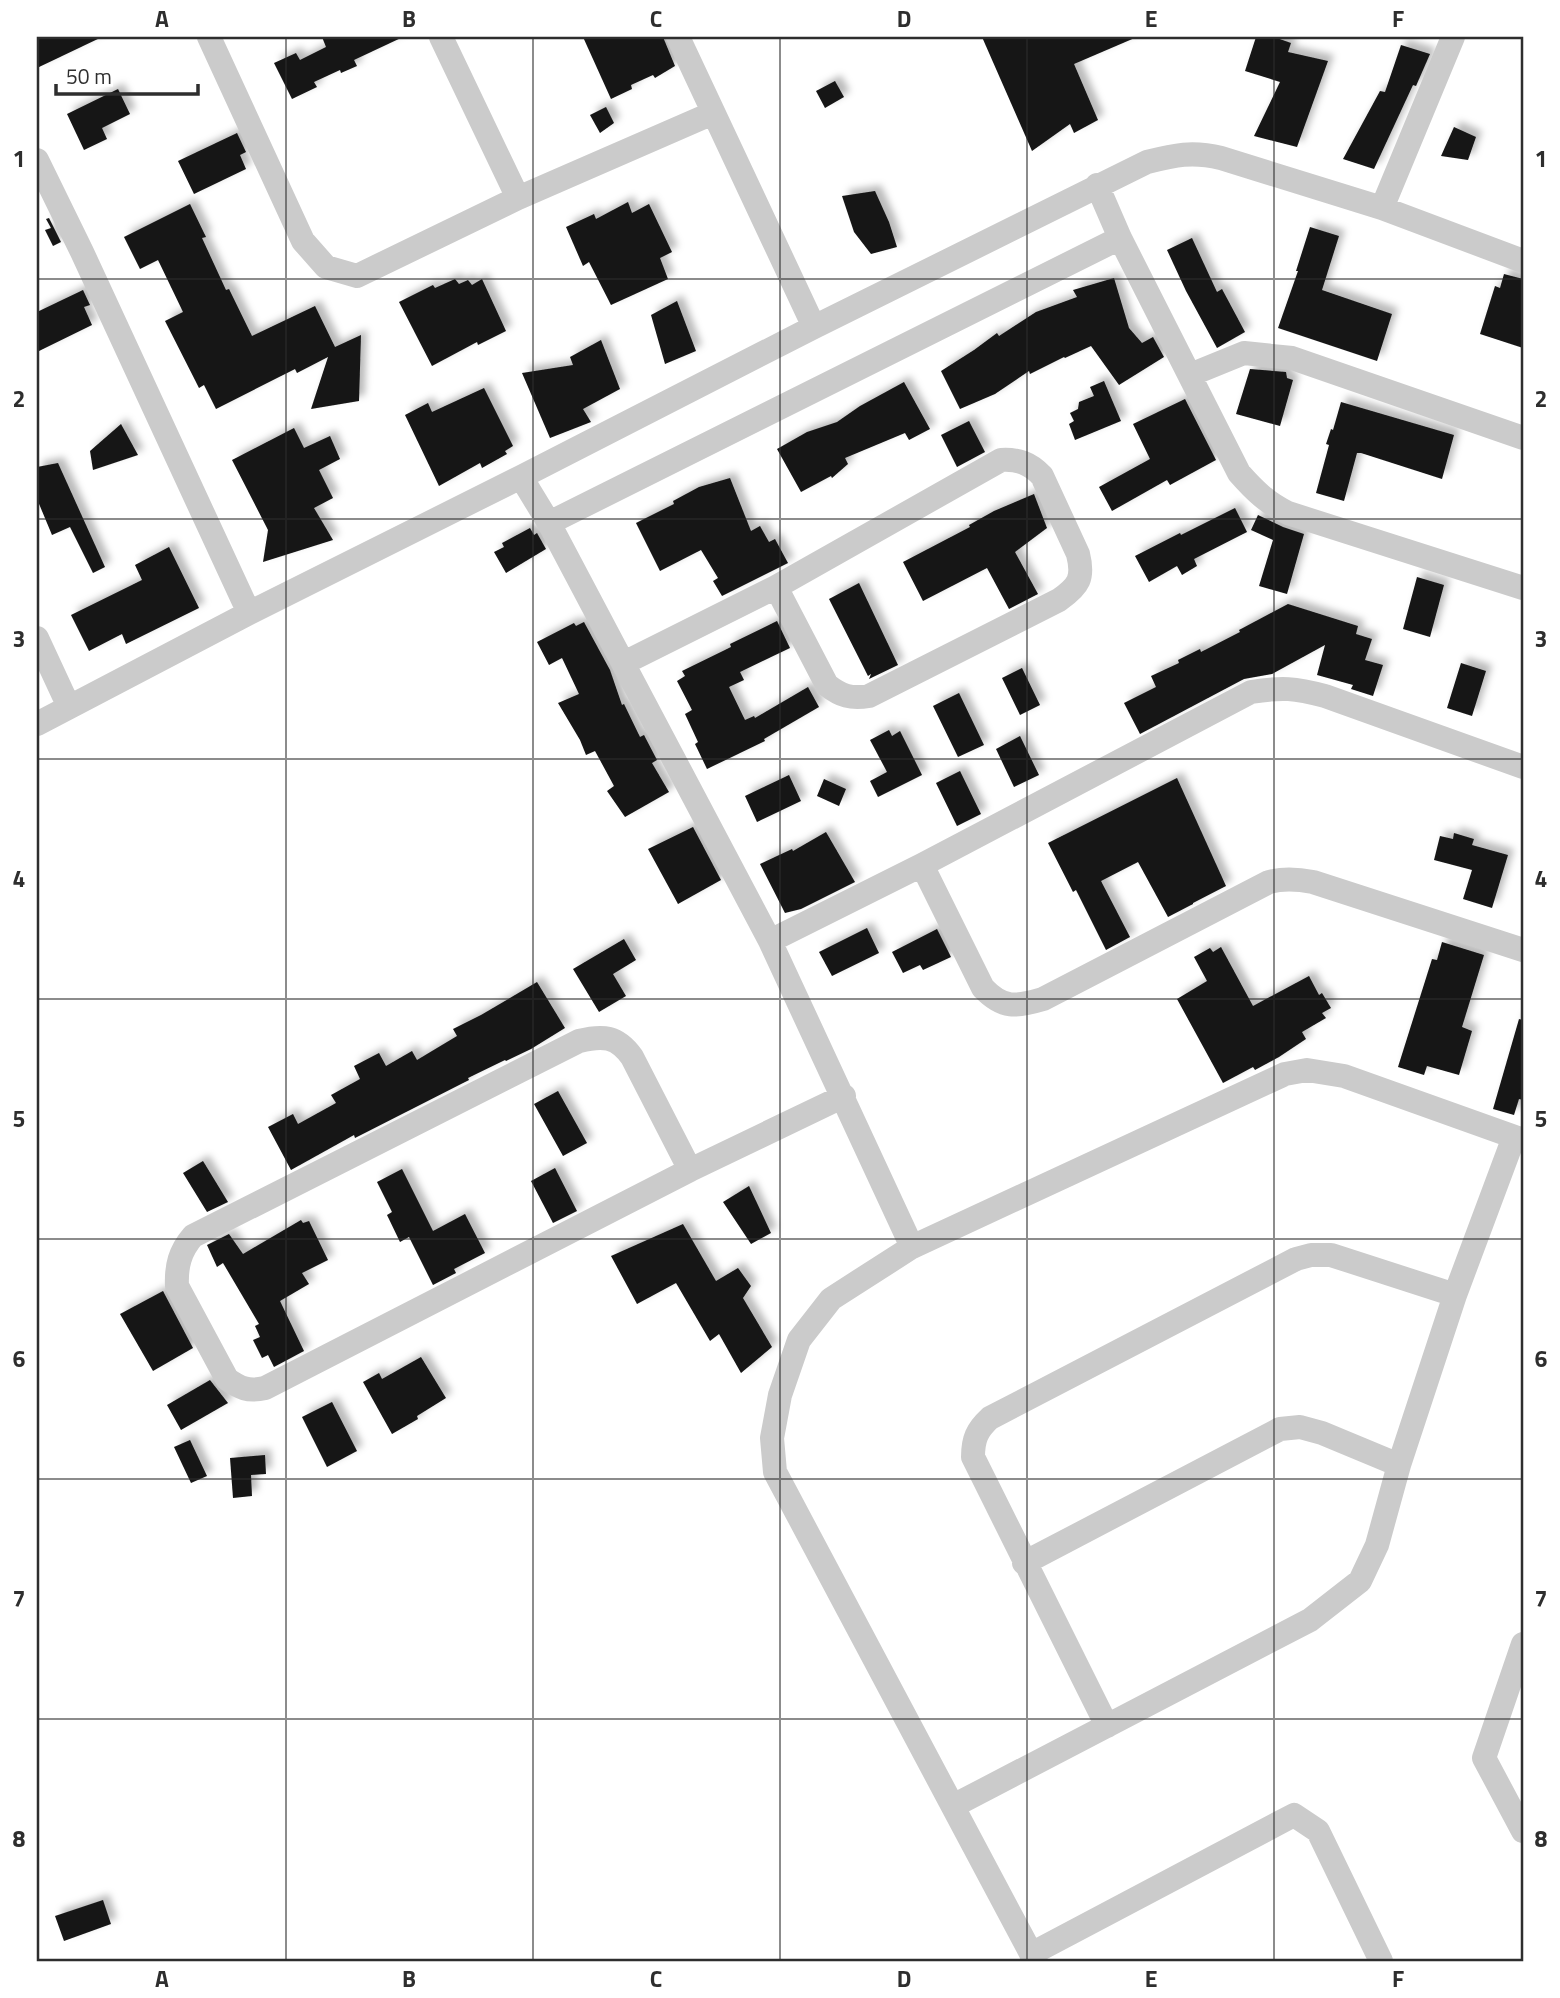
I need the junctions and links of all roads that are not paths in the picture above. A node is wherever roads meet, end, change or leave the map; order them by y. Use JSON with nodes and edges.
{"nodes":[{"id":1,"x":209,"y":37,"type":"edge"},
{"id":2,"x":441,"y":37,"type":"edge"},
{"id":3,"x":678,"y":37,"type":"edge"},
{"id":4,"x":1453,"y":37,"type":"edge"},
{"id":5,"x":713,"y":113,"type":"junction"},
{"id":6,"x":37,"y":160,"type":"edge"},
{"id":7,"x":1097,"y":185,"type":"junction"},
{"id":8,"x":518,"y":198,"type":"junction"},
{"id":9,"x":1382,"y":208,"type":"junction"},
{"id":10,"x":1120,"y":238,"type":"junction"},
{"id":11,"x":1523,"y":261,"type":"edge"},
{"id":12,"x":814,"y":327,"type":"junction"},
{"id":13,"x":1190,"y":375,"type":"junction"},
{"id":14,"x":1523,"y":438,"type":"edge"},
{"id":15,"x":521,"y":477,"type":"junction"},
{"id":16,"x":549,"y":523,"type":"junction"},
{"id":17,"x":776,"y":586,"type":"junction"},
{"id":18,"x":1523,"y":588,"type":"edge"},
{"id":19,"x":249,"y":613,"type":"junction"},
{"id":20,"x":37,"y":638,"type":"edge"},
{"id":21,"x":624,"y":663,"type":"junction"},
{"id":22,"x":69,"y":707,"type":"junction"},
{"id":23,"x":37,"y":723,"type":"edge"},
{"id":24,"x":1523,"y":767,"type":"edge"},
{"id":25,"x":922,"y":865,"type":"junction"},
{"id":26,"x":770,"y":941,"type":"junction"},
{"id":27,"x":1523,"y":950,"type":"edge"},
{"id":28,"x":844,"y":1096,"type":"junction"},
{"id":29,"x":1519,"y":1139,"type":"edge"},
{"id":30,"x":690,"y":1170,"type":"junction"},
{"id":31,"x":912,"y":1247,"type":"junction"},
{"id":32,"x":1455,"y":1295,"type":"junction"},
{"id":33,"x":1399,"y":1465,"type":"junction"},
{"id":34,"x":1024,"y":1563,"type":"junction"},
{"id":35,"x":1523,"y":1644,"type":"edge"},
{"id":36,"x":1107,"y":1726,"type":"junction"},
{"id":37,"x":953,"y":1806,"type":"junction"},
{"id":38,"x":1523,"y":1831,"type":"edge"},
{"id":39,"x":1033,"y":1958,"type":"edge"},
{"id":40,"x":1379,"y":1961,"type":"edge"}],
"edges":[{"from":1,"to":8,"type":"street"},
{"from":2,"to":8,"type":"street"},
{"from":3,"to":5,"type":"street"},
{"from":4,"to":9,"type":"street"},
{"from":5,"to":8,"type":"street"},
{"from":5,"to":12,"type":"street"},
{"from":6,"to":19,"type":"street"},
{"from":7,"to":9,"type":"street"},
{"from":7,"to":10,"type":"street"},
{"from":7,"to":12,"type":"street"},
{"from":9,"to":11,"type":"street"},
{"from":10,"to":13,"type":"street"},
{"from":10,"to":16,"type":"street"},
{"from":12,"to":15,"type":"street"},
{"from":13,"to":14,"type":"street"},
{"from":13,"to":18,"type":"street"},
{"from":15,"to":16,"type":"street"},
{"from":15,"to":19,"type":"street"},
{"from":16,"to":21,"type":"street"},
{"from":17,"to":17,"type":"street"},
{"from":17,"to":21,"type":"street"},
{"from":19,"to":22,"type":"street"},
{"from":20,"to":22,"type":"street"},
{"from":21,"to":26,"type":"street"},
{"from":22,"to":23,"type":"street"},
{"from":24,"to":25,"type":"street"},
{"from":25,"to":26,"type":"street"},
{"from":25,"to":27,"type":"street"},
{"from":26,"to":28,"type":"street"},
{"from":28,"to":30,"type":"street"},
{"from":28,"to":31,"type":"street"},
{"from":29,"to":31,"type":"street"},
{"from":29,"to":32,"type":"street"},
{"from":30,"to":30,"type":"street"},
{"from":31,"to":37,"type":"street"},
{"from":32,"to":33,"type":"street"},
{"from":32,"to":34,"type":"street"},
{"from":33,"to":34,"type":"street"},
{"from":33,"to":36,"type":"street"},
{"from":34,"to":36,"type":"street"},
{"from":35,"to":38,"type":"street"},
{"from":36,"to":37,"type":"street"},
{"from":37,"to":39,"type":"street"},
{"from":39,"to":40,"type":"street"}]}
